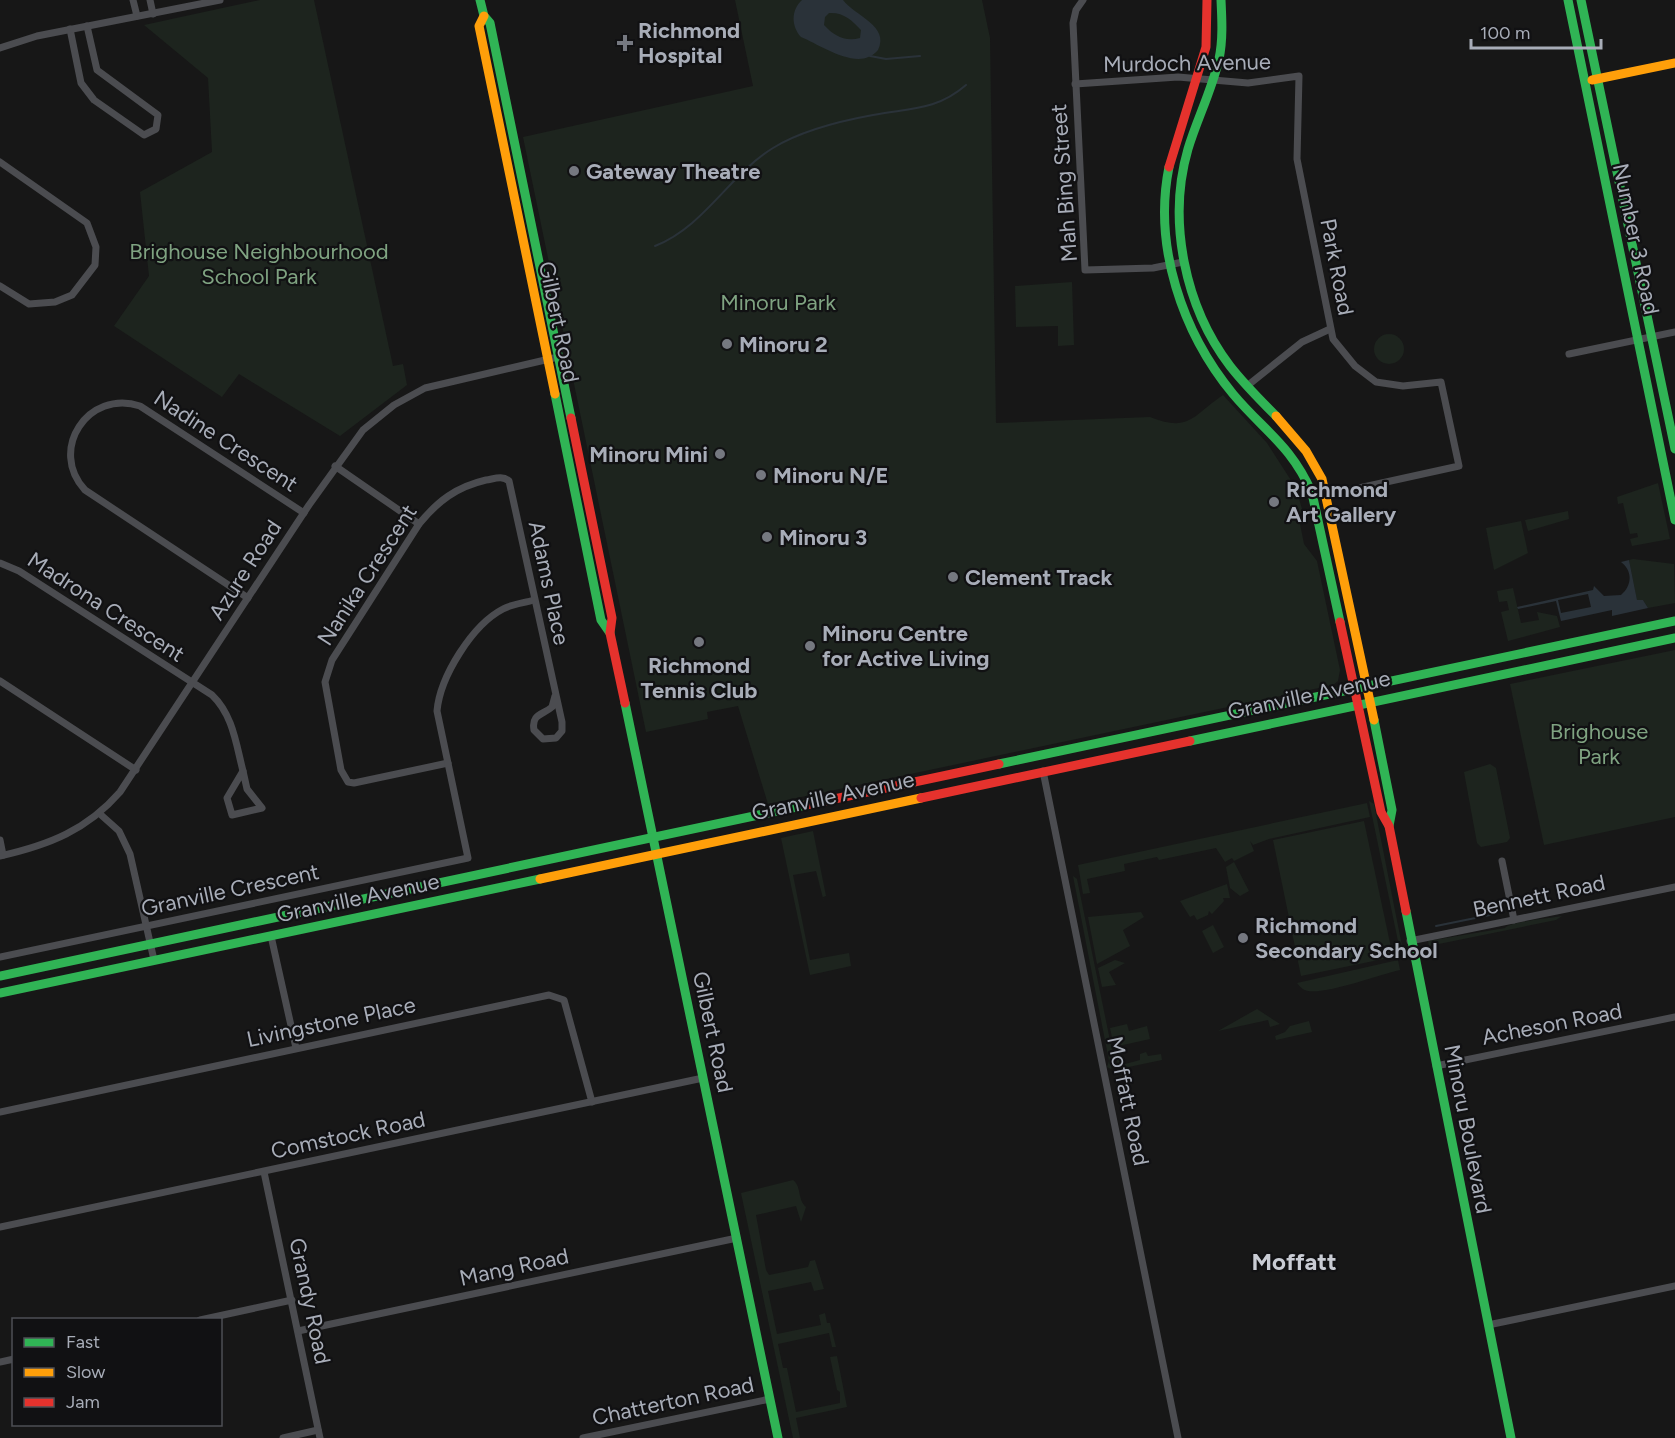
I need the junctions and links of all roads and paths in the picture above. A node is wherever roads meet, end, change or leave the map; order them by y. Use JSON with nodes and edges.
{"nodes":[{"id":1,"x":133,"y":0,"type":"edge"},
{"id":2,"x":150,"y":0,"type":"edge"},
{"id":3,"x":220,"y":0,"type":"edge"},
{"id":4,"x":480,"y":0,"type":"edge"},
{"id":5,"x":1083,"y":0,"type":"edge"},
{"id":6,"x":1207,"y":0,"type":"edge"},
{"id":7,"x":1221,"y":0,"type":"edge"},
{"id":8,"x":1568,"y":0,"type":"edge"},
{"id":9,"x":1581,"y":0,"type":"edge"},
{"id":10,"x":153,"y":14,"type":"junction"},
{"id":11,"x":137,"y":16,"type":"junction"},
{"id":12,"x":484,"y":16,"type":"junction"},
{"id":13,"x":87,"y":26,"type":"junction"},
{"id":14,"x":70,"y":29,"type":"junction"},
{"id":15,"x":0,"y":48,"type":"edge"},
{"id":16,"x":1675,"y":63,"type":"edge"},
{"id":17,"x":1299,"y":76,"type":"joint"},
{"id":18,"x":1197,"y":79,"type":"junction"},
{"id":19,"x":1599,"y":79,"type":"junction"},
{"id":20,"x":1212,"y":81,"type":"junction"},
{"id":21,"x":1584,"y":82,"type":"junction"},
{"id":22,"x":1075,"y":84,"type":"junction"},
{"id":23,"x":0,"y":162,"type":"edge"},
{"id":24,"x":1183,"y":262,"type":"junction"},
{"id":25,"x":1170,"y":264,"type":"junction"},
{"id":26,"x":0,"y":286,"type":"edge"},
{"id":27,"x":1330,"y":329,"type":"junction"},
{"id":28,"x":1675,"y":332,"type":"edge"},
{"id":29,"x":1652,"y":337,"type":"junction"},
{"id":30,"x":1637,"y":340,"type":"junction"},
{"id":31,"x":1569,"y":354,"type":"dead end"},
{"id":32,"x":558,"y":357,"type":"junction"},
{"id":33,"x":547,"y":360,"type":"junction"},
{"id":34,"x":1247,"y":386,"type":"junction"},
{"id":35,"x":1675,"y":449,"type":"edge"},
{"id":36,"x":335,"y":466,"type":"junction"},
{"id":37,"x":507,"y":478,"type":"joint"},
{"id":38,"x":1327,"y":495,"type":"junction"},
{"id":39,"x":304,"y":513,"type":"junction"},
{"id":40,"x":1675,"y":520,"type":"edge"},
{"id":41,"x":419,"y":524,"type":"junction"},
{"id":42,"x":0,"y":563,"type":"edge"},
{"id":43,"x":248,"y":598,"type":"junction"},
{"id":44,"x":534,"y":600,"type":"junction"},
{"id":45,"x":1675,"y":621,"type":"edge"},
{"id":46,"x":610,"y":633,"type":"junction"},
{"id":47,"x":1675,"y":638,"type":"edge"},
{"id":48,"x":0,"y":681,"type":"edge"},
{"id":49,"x":192,"y":684,"type":"junction"},
{"id":50,"x":1366,"y":686,"type":"junction"},
{"id":51,"x":1355,"y":688,"type":"junction"},
{"id":52,"x":555,"y":696,"type":"junction"},
{"id":53,"x":1370,"y":702,"type":"junction"},
{"id":54,"x":1358,"y":704,"type":"junction"},
{"id":55,"x":448,"y":763,"type":"junction"},
{"id":56,"x":136,"y":770,"type":"junction"},
{"id":57,"x":243,"y":771,"type":"junction"},
{"id":58,"x":1043,"y":771,"type":"junction"},
{"id":59,"x":100,"y":814,"type":"junction"},
{"id":60,"x":1389,"y":826,"type":"junction"},
{"id":61,"x":653,"y":838,"type":"junction"},
{"id":62,"x":0,"y":840,"type":"edge"},
{"id":63,"x":657,"y":854,"type":"junction"},
{"id":64,"x":2,"y":855,"type":"edge"},
{"id":65,"x":1502,"y":861,"type":"dead end"},
{"id":66,"x":1675,"y":887,"type":"edge"},
{"id":67,"x":1514,"y":920,"type":"junction"},
{"id":68,"x":146,"y":926,"type":"junction"},
{"id":69,"x":271,"y":936,"type":"junction"},
{"id":70,"x":1410,"y":940,"type":"junction"},
{"id":71,"x":150,"y":945,"type":"junction"},
{"id":72,"x":0,"y":957,"type":"edge"},
{"id":73,"x":154,"y":960,"type":"junction"},
{"id":74,"x":0,"y":976,"type":"edge"},
{"id":75,"x":0,"y":993,"type":"edge"},
{"id":76,"x":1675,"y":1017,"type":"edge"},
{"id":77,"x":296,"y":1048,"type":"junction"},
{"id":78,"x":1436,"y":1066,"type":"junction"},
{"id":79,"x":703,"y":1078,"type":"junction"},
{"id":80,"x":592,"y":1102,"type":"junction"},
{"id":81,"x":0,"y":1112,"type":"edge"},
{"id":82,"x":264,"y":1172,"type":"junction"},
{"id":83,"x":0,"y":1227,"type":"edge"},
{"id":84,"x":737,"y":1238,"type":"junction"},
{"id":85,"x":1675,"y":1286,"type":"edge"},
{"id":86,"x":292,"y":1300,"type":"junction"},
{"id":87,"x":209,"y":1318,"type":"edge"},
{"id":88,"x":1488,"y":1325,"type":"junction"},
{"id":89,"x":298,"y":1331,"type":"junction"},
{"id":90,"x":770,"y":1399,"type":"junction"},
{"id":91,"x":319,"y":1434,"type":"edge"},
{"id":92,"x":283,"y":1438,"type":"edge"},
{"id":93,"x":583,"y":1438,"type":"edge"},
{"id":94,"x":778,"y":1438,"type":"edge"},
{"id":95,"x":1178,"y":1438,"type":"edge"},
{"id":96,"x":1511,"y":1438,"type":"edge"}],
"edges":[{"from":1,"to":11,"type":"street"},
{"from":2,"to":10,"type":"street"},
{"from":3,"to":10,"type":"street"},
{"from":4,"to":12,"type":"main road","name":"Gilbert Road"},
{"from":5,"to":22,"type":"street","name":"Mah Bing Street"},
{"from":6,"to":18,"type":"main road","name":"Minoru Boulevard"},
{"from":7,"to":20,"type":"main road","name":"Minoru Boulevard"},
{"from":8,"to":21,"type":"main road","name":"Number 3 Road"},
{"from":9,"to":19,"type":"main road","name":"Number 3 Road"},
{"from":10,"to":11,"type":"street"},
{"from":11,"to":13,"type":"street"},
{"from":12,"to":32,"type":"main road","name":"Gilbert Road"},
{"from":12,"to":33,"type":"main road","name":"Gilbert Road"},
{"from":13,"to":14,"type":"street"},
{"from":13,"to":14,"type":"street"},
{"from":14,"to":15,"type":"street"},
{"from":16,"to":19,"type":"main road"},
{"from":17,"to":20,"type":"street","name":"Murdoch Avenue"},
{"from":17,"to":27,"type":"street","name":"Park Road"},
{"from":18,"to":20,"type":"street","name":"Murdoch Avenue"},
{"from":18,"to":22,"type":"street","name":"Murdoch Avenue"},
{"from":18,"to":25,"type":"main road","name":"Minoru Boulevard"},
{"from":19,"to":21,"type":"main road"},
{"from":19,"to":29,"type":"main road","name":"Number 3 Road"},
{"from":20,"to":24,"type":"main road","name":"Minoru Boulevard"},
{"from":21,"to":30,"type":"main road","name":"Number 3 Road"},
{"from":22,"to":25,"type":"street","name":"Mah Bing Street"},
{"from":23,"to":26,"type":"street"},
{"from":24,"to":25,"type":"street","name":"Mah Bing Street"},
{"from":24,"to":34,"type":"main road","name":"Minoru Boulevard"},
{"from":25,"to":51,"type":"main road","name":"Minoru Boulevard"},
{"from":27,"to":34,"type":"street"},
{"from":27,"to":38,"type":"street","name":"Park Road"},
{"from":28,"to":29,"type":"street"},
{"from":29,"to":30,"type":"street"},
{"from":29,"to":35,"type":"main road","name":"Number 3 Road"},
{"from":30,"to":31,"type":"street"},
{"from":30,"to":40,"type":"main road","name":"Number 3 Road"},
{"from":32,"to":33,"type":"street","name":"Azure Road"},
{"from":32,"to":46,"type":"main road","name":"Gilbert Road"},
{"from":33,"to":36,"type":"street","name":"Azure Road"},
{"from":33,"to":46,"type":"main road","name":"Gilbert Road"},
{"from":34,"to":38,"type":"main road","name":"Minoru Boulevard"},
{"from":36,"to":39,"type":"street","name":"Azure Road"},
{"from":36,"to":41,"type":"street"},
{"from":37,"to":41,"type":"street","name":"Nanika Crescent"},
{"from":37,"to":44,"type":"street","name":"Adams Place"},
{"from":38,"to":50,"type":"main road","name":"Minoru Boulevard"},
{"from":39,"to":43,"type":"street","name":"Azure Road"},
{"from":39,"to":43,"type":"street","name":"Nadine Crescent"},
{"from":41,"to":55,"type":"street","name":"Nanika Crescent"},
{"from":42,"to":49,"type":"street","name":"Madrona Crescent"},
{"from":43,"to":49,"type":"street","name":"Azure Road"},
{"from":44,"to":52,"type":"street","name":"Adams Place"},
{"from":44,"to":55,"type":"street"},
{"from":45,"to":50,"type":"main road","name":"Granville Avenue"},
{"from":46,"to":61,"type":"main road","name":"Gilbert Road"},
{"from":47,"to":53,"type":"main road","name":"Granville Avenue"},
{"from":48,"to":56,"type":"street"},
{"from":49,"to":56,"type":"street","name":"Azure Road"},
{"from":49,"to":57,"type":"street","name":"Madrona Crescent"},
{"from":50,"to":51,"type":"main road","name":"Granville Avenue"},
{"from":50,"to":53,"type":"main road","name":"Minoru Boulevard"},
{"from":51,"to":54,"type":"main road","name":"Minoru Boulevard"},
{"from":51,"to":61,"type":"main road","name":"Granville Avenue"},
{"from":52,"to":52,"type":"street","name":"Adams Place"},
{"from":53,"to":54,"type":"main road","name":"Granville Avenue"},
{"from":53,"to":60,"type":"main road","name":"Minoru Boulevard"},
{"from":54,"to":58,"type":"main road","name":"Granville Avenue"},
{"from":54,"to":60,"type":"main road","name":"Minoru Boulevard"},
{"from":55,"to":68,"type":"street","name":"Granville Crescent"},
{"from":56,"to":59,"type":"street","name":"Azure Road"},
{"from":57,"to":57,"type":"street","name":"Madrona Crescent"},
{"from":58,"to":63,"type":"main road","name":"Granville Avenue"},
{"from":58,"to":95,"type":"street","name":"Moffatt Road"},
{"from":59,"to":64,"type":"street","name":"Azure Road"},
{"from":59,"to":68,"type":"street"},
{"from":60,"to":70,"type":"main road","name":"Minoru Boulevard"},
{"from":61,"to":63,"type":"main road","name":"Gilbert Road"},
{"from":61,"to":71,"type":"main road","name":"Granville Avenue"},
{"from":62,"to":64,"type":"street"},
{"from":63,"to":69,"type":"main road","name":"Granville Avenue"},
{"from":63,"to":79,"type":"main road","name":"Gilbert Road"},
{"from":65,"to":67,"type":"street"},
{"from":66,"to":67,"type":"street","name":"Bennett Road"},
{"from":67,"to":70,"type":"street","name":"Bennett Road"},
{"from":68,"to":71,"type":"street"},
{"from":68,"to":72,"type":"street","name":"Granville Crescent"},
{"from":69,"to":73,"type":"main road","name":"Granville Avenue"},
{"from":69,"to":77,"type":"street"},
{"from":70,"to":78,"type":"main road","name":"Minoru Boulevard"},
{"from":71,"to":73,"type":"street"},
{"from":71,"to":74,"type":"main road","name":"Granville Avenue"},
{"from":73,"to":75,"type":"main road","name":"Granville Avenue"},
{"from":76,"to":78,"type":"street","name":"Acheson Road"},
{"from":77,"to":80,"type":"street","name":"Livingstone Place"},
{"from":77,"to":81,"type":"street","name":"Livingstone Place"},
{"from":78,"to":88,"type":"main road","name":"Minoru Boulevard"},
{"from":79,"to":80,"type":"street","name":"Comstock Road"},
{"from":79,"to":84,"type":"main road","name":"Gilbert Road"},
{"from":80,"to":82,"type":"street","name":"Comstock Road"},
{"from":82,"to":83,"type":"street","name":"Comstock Road"},
{"from":82,"to":86,"type":"street","name":"Grandy Road"},
{"from":84,"to":89,"type":"street","name":"Mang Road"},
{"from":84,"to":90,"type":"main road","name":"Gilbert Road"},
{"from":85,"to":88,"type":"street"},
{"from":86,"to":87,"type":"street"},
{"from":86,"to":89,"type":"street","name":"Grandy Road"},
{"from":88,"to":96,"type":"main road","name":"Minoru Boulevard"},
{"from":89,"to":91,"type":"street","name":"Grandy Road"},
{"from":90,"to":93,"type":"street","name":"Chatterton Road"},
{"from":90,"to":94,"type":"main road","name":"Gilbert Road"},
{"from":91,"to":92,"type":"street"}]}
